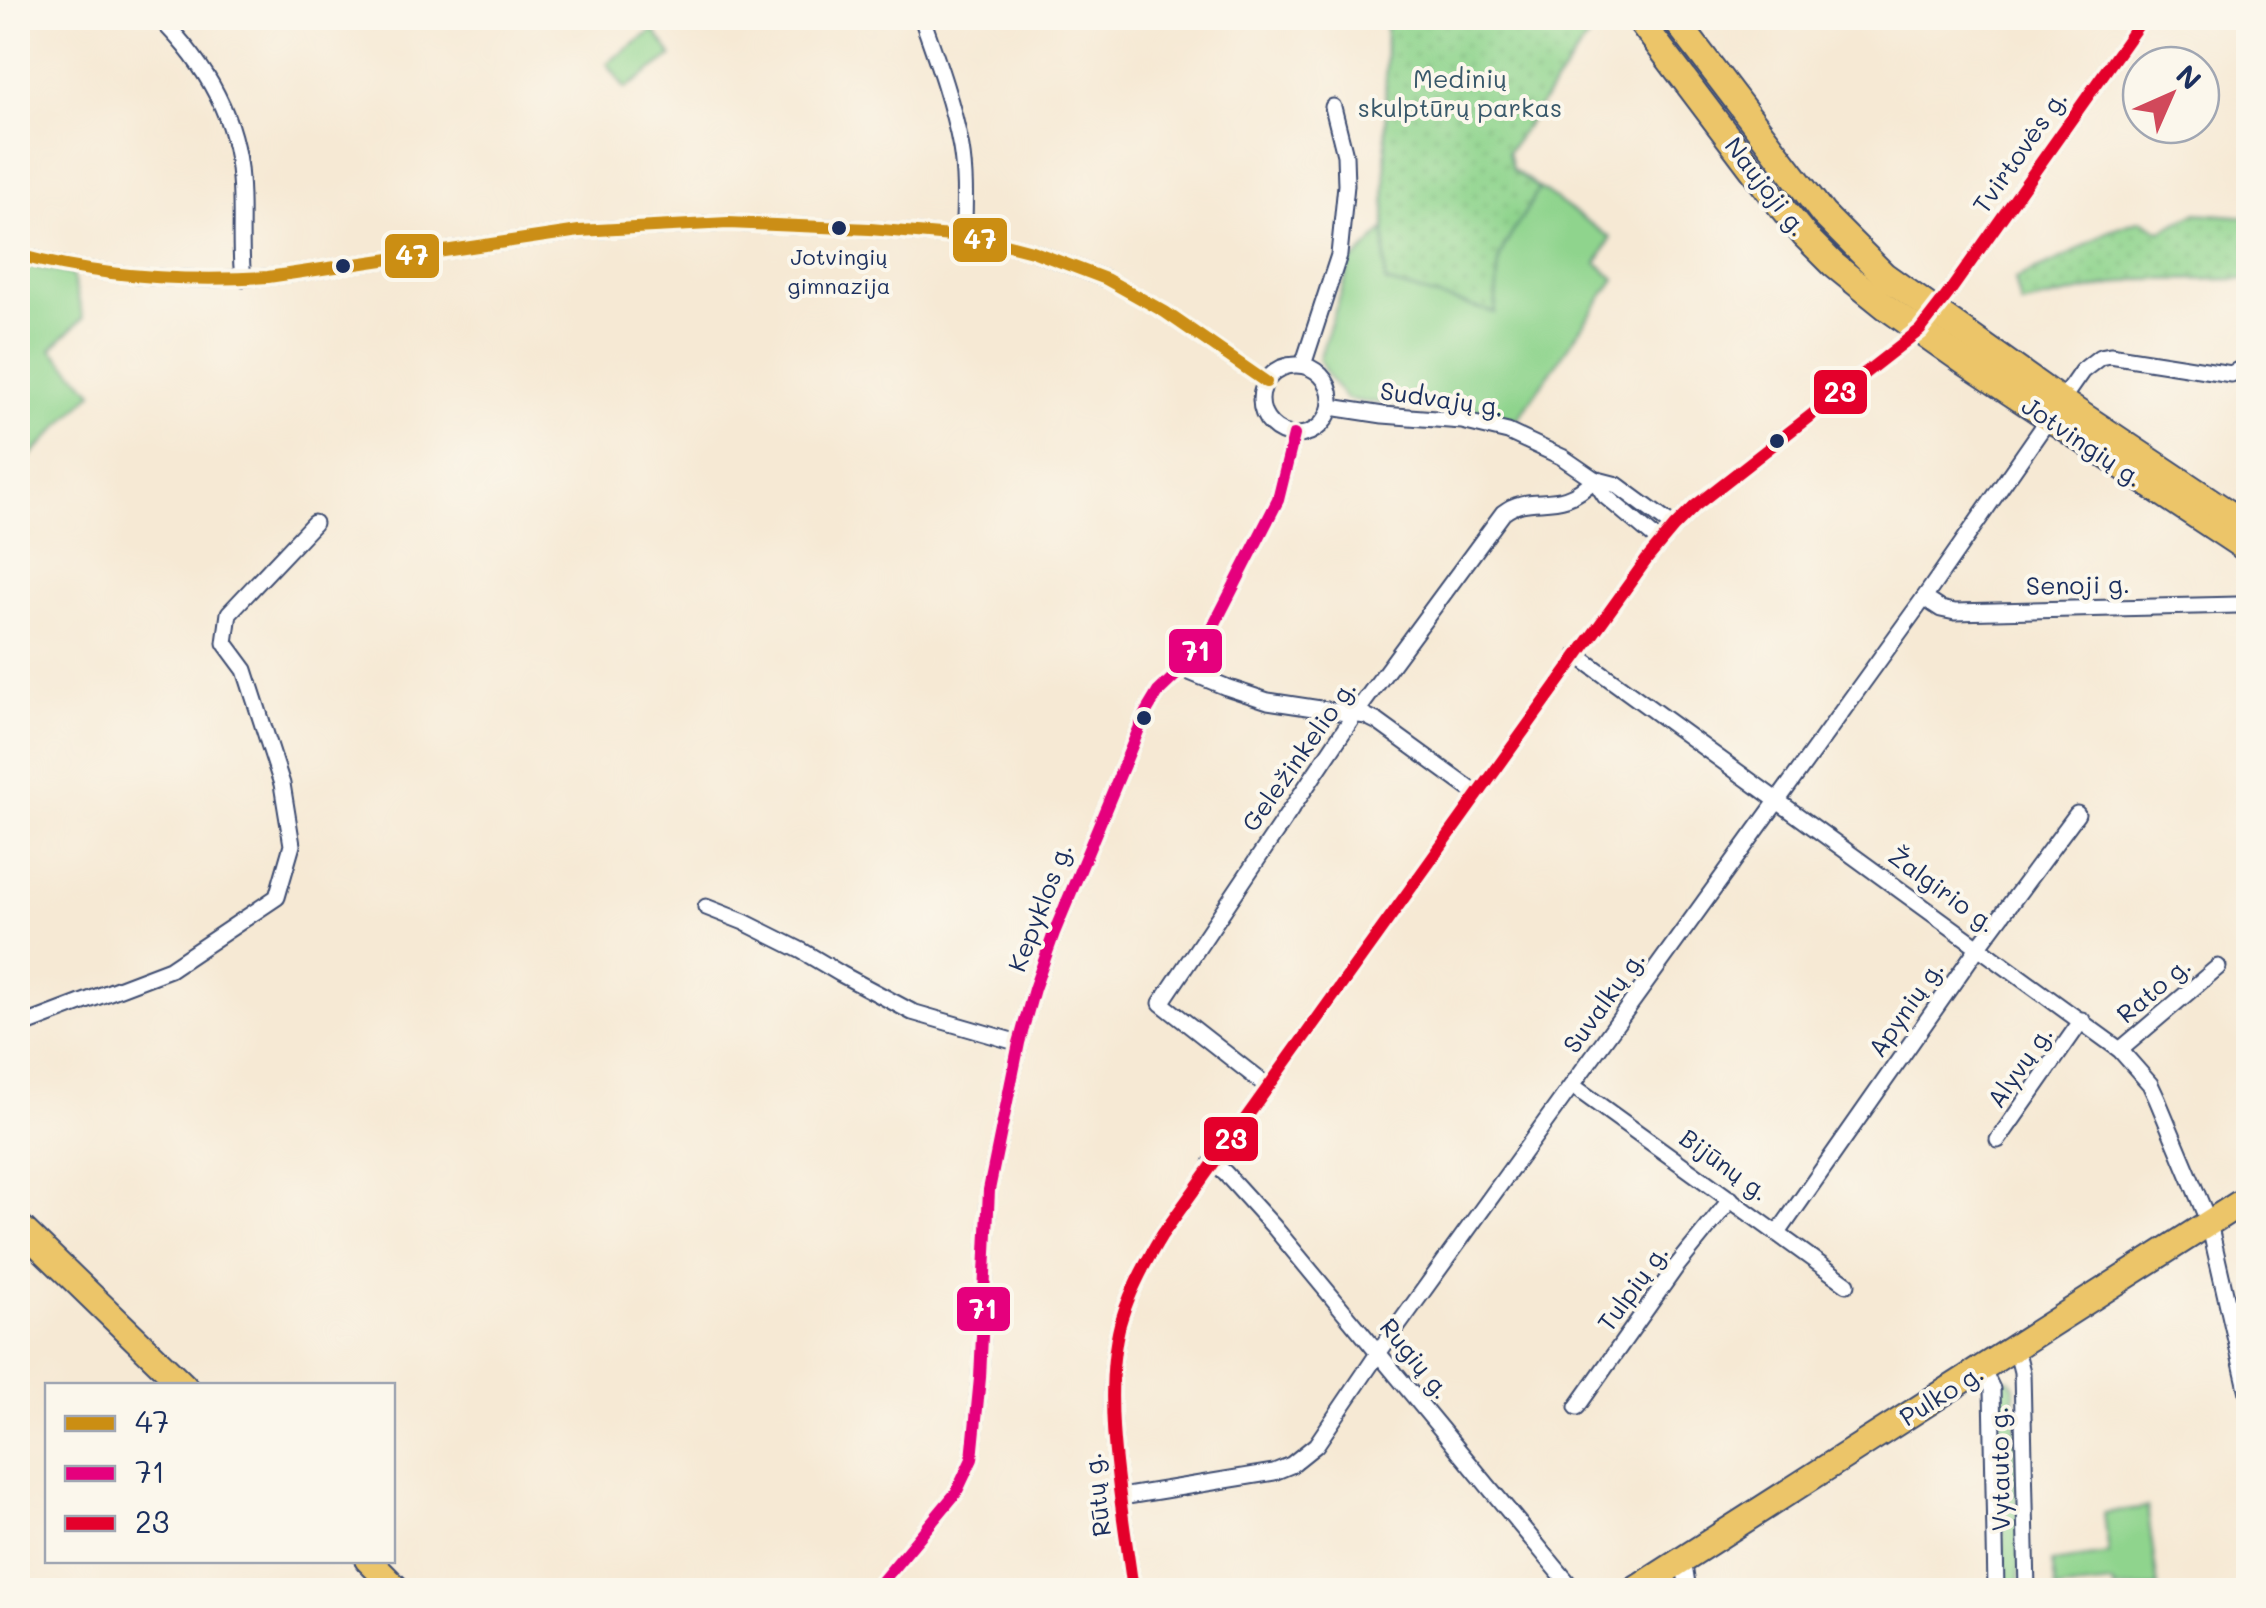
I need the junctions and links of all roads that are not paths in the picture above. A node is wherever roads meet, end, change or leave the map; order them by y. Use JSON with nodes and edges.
{"nodes":[{"id":1,"x":158,"y":18,"type":"edge"},
{"id":2,"x":922,"y":18,"type":"edge"},
{"id":3,"x":1638,"y":18,"type":"edge"},
{"id":4,"x":1674,"y":18,"type":"edge"},
{"id":5,"x":2143,"y":18,"type":"edge"},
{"id":6,"x":1333,"y":106,"type":"dead end"},
{"id":7,"x":963,"y":236,"type":"junction"},
{"id":8,"x":18,"y":255,"type":"edge"},
{"id":9,"x":243,"y":279,"type":"junction"},
{"id":10,"x":1927,"y":321,"type":"junction"},
{"id":11,"x":1303,"y":365,"type":"junction"},
{"id":12,"x":2248,"y":365,"type":"edge"},
{"id":13,"x":1266,"y":382,"type":"junction"},
{"id":14,"x":1331,"y":407,"type":"junction"},
{"id":15,"x":2055,"y":410,"type":"junction"},
{"id":16,"x":1294,"y":435,"type":"junction"},
{"id":17,"x":1594,"y":479,"type":"junction"},
{"id":18,"x":314,"y":523,"type":"dead end"},
{"id":19,"x":1674,"y":526,"type":"junction"},
{"id":20,"x":2248,"y":526,"type":"edge"},
{"id":21,"x":1661,"y":542,"type":"junction"},
{"id":22,"x":2248,"y":550,"type":"edge"},
{"id":23,"x":1924,"y":598,"type":"junction"},
{"id":24,"x":2237,"y":605,"type":"dead end"},
{"id":25,"x":1577,"y":654,"type":"junction"},
{"id":26,"x":1182,"y":669,"type":"junction"},
{"id":27,"x":1355,"y":714,"type":"junction"},
{"id":28,"x":1477,"y":794,"type":"junction"},
{"id":29,"x":1777,"y":800,"type":"junction"},
{"id":30,"x":2077,"y":814,"type":"dead end"},
{"id":31,"x":706,"y":907,"type":"dead end"},
{"id":32,"x":1979,"y":946,"type":"junction"},
{"id":33,"x":2218,"y":967,"type":"dead end"},
{"id":34,"x":2082,"y":1020,"type":"junction"},
{"id":35,"x":18,"y":1028,"type":"edge"},
{"id":36,"x":1020,"y":1043,"type":"junction"},
{"id":37,"x":2120,"y":1050,"type":"junction"},
{"id":38,"x":1267,"y":1086,"type":"junction"},
{"id":39,"x":1572,"y":1086,"type":"junction"},
{"id":40,"x":1998,"y":1140,"type":"dead end"},
{"id":41,"x":1212,"y":1164,"type":"junction"},
{"id":42,"x":2248,"y":1198,"type":"edge"},
{"id":43,"x":1731,"y":1199,"type":"junction"},
{"id":44,"x":2209,"y":1224,"type":"junction"},
{"id":45,"x":18,"y":1225,"type":"edge"},
{"id":46,"x":1778,"y":1232,"type":"junction"},
{"id":47,"x":1847,"y":1284,"type":"dead end"},
{"id":48,"x":2012,"y":1350,"type":"junction"},
{"id":49,"x":1379,"y":1352,"type":"junction"},
{"id":50,"x":1982,"y":1368,"type":"junction"},
{"id":51,"x":181,"y":1383,"type":"edge"},
{"id":52,"x":2248,"y":1393,"type":"edge"},
{"id":53,"x":1576,"y":1407,"type":"dead end"},
{"id":54,"x":1121,"y":1497,"type":"junction"},
{"id":55,"x":371,"y":1563,"type":"edge"},
{"id":56,"x":1672,"y":1575,"type":"edge"},
{"id":57,"x":398,"y":1590,"type":"edge"},
{"id":58,"x":875,"y":1590,"type":"edge"},
{"id":59,"x":1133,"y":1590,"type":"edge"},
{"id":60,"x":1574,"y":1590,"type":"edge"},
{"id":61,"x":1635,"y":1590,"type":"edge"},
{"id":62,"x":1688,"y":1590,"type":"edge"},
{"id":63,"x":1996,"y":1590,"type":"edge"},
{"id":64,"x":2026,"y":1590,"type":"edge"}],
"edges":[{"from":1,"to":9,"type":"street"},
{"from":2,"to":7,"type":"street"},
{"from":3,"to":10,"type":"main road","name":"Naujoji g."},
{"from":4,"to":10,"type":"main road","name":"Naujoji g."},
{"from":5,"to":10,"type":"street","name":"Tvirtovės g."},
{"from":6,"to":11,"type":"street"},
{"from":7,"to":9,"type":"street"},
{"from":7,"to":13,"type":"street"},
{"from":8,"to":9,"type":"street"},
{"from":10,"to":15,"type":"main road","name":"Jotvingių g."},
{"from":10,"to":19,"type":"street","name":"Rūtų g."},
{"from":11,"to":13,"type":"street"},
{"from":11,"to":14,"type":"street"},
{"from":12,"to":15,"type":"street","name":"Suvalkų g."},
{"from":13,"to":16,"type":"street"},
{"from":14,"to":16,"type":"street"},
{"from":14,"to":17,"type":"street","name":"Sudvajų g."},
{"from":15,"to":20,"type":"main road","name":"Jotvingių g."},
{"from":15,"to":22,"type":"main road","name":"Jotvingių g."},
{"from":15,"to":23,"type":"street","name":"Suvalkų g."},
{"from":16,"to":26,"type":"street","name":"Kepyklos g."},
{"from":17,"to":19,"type":"street","name":"Sudvajų g."},
{"from":17,"to":21,"type":"street","name":"Sudvajų g."},
{"from":17,"to":27,"type":"street","name":"Geležinkelio g."},
{"from":18,"to":35,"type":"street"},
{"from":19,"to":21,"type":"street","name":"Rūtų g."},
{"from":21,"to":25,"type":"street","name":"Rūtų g."},
{"from":23,"to":24,"type":"street","name":"Senoji g."},
{"from":23,"to":29,"type":"street","name":"Suvalkų g."},
{"from":25,"to":28,"type":"street","name":"Rūtų g."},
{"from":25,"to":29,"type":"street","name":"Žalgirio g."},
{"from":26,"to":27,"type":"street"},
{"from":26,"to":36,"type":"street","name":"Kepyklos g."},
{"from":27,"to":28,"type":"street"},
{"from":27,"to":38,"type":"street","name":"Geležinkelio g."},
{"from":28,"to":38,"type":"street","name":"Rūtų g."},
{"from":29,"to":32,"type":"street","name":"Žalgirio g."},
{"from":29,"to":39,"type":"street","name":"Suvalkų g."},
{"from":30,"to":32,"type":"street","name":"Apynių g."},
{"from":31,"to":36,"type":"street"},
{"from":32,"to":34,"type":"street","name":"Žalgirio g."},
{"from":32,"to":46,"type":"street","name":"Apynių g."},
{"from":33,"to":37,"type":"street","name":"Rato g."},
{"from":34,"to":37,"type":"street","name":"Žalgirio g."},
{"from":34,"to":40,"type":"street","name":"Alyvų g."},
{"from":36,"to":58,"type":"street","name":"Kepyklos g."},
{"from":37,"to":44,"type":"street","name":"Žalgirio g."},
{"from":38,"to":41,"type":"street","name":"Rūtų g."},
{"from":39,"to":43,"type":"street","name":"Bijūnų g."},
{"from":39,"to":49,"type":"street","name":"Suvalkų g."},
{"from":41,"to":49,"type":"street","name":"Rugių g."},
{"from":41,"to":54,"type":"street","name":"Rūtų g."},
{"from":42,"to":44,"type":"main road","name":"Pulko g."},
{"from":43,"to":46,"type":"street","name":"Bijūnų g."},
{"from":43,"to":53,"type":"street","name":"Tulpių g."},
{"from":44,"to":48,"type":"main road","name":"Pulko g."},
{"from":44,"to":52,"type":"street","name":"Žalgirio g."},
{"from":45,"to":51,"type":"main road"},
{"from":46,"to":47,"type":"street","name":"Bijūnų g."},
{"from":48,"to":50,"type":"main road","name":"Pulko g."},
{"from":48,"to":64,"type":"street","name":"Vytauto g."},
{"from":49,"to":54,"type":"street","name":"Suvalkų g."},
{"from":49,"to":60,"type":"street","name":"Rugių g."},
{"from":50,"to":56,"type":"main road","name":"Pulko g."},
{"from":50,"to":63,"type":"street","name":"Vytauto g."},
{"from":54,"to":59,"type":"street","name":"Rūtų g."},
{"from":55,"to":57,"type":"main road"},
{"from":56,"to":61,"type":"main road","name":"Pulko g."},
{"from":56,"to":62,"type":"street"}]}
